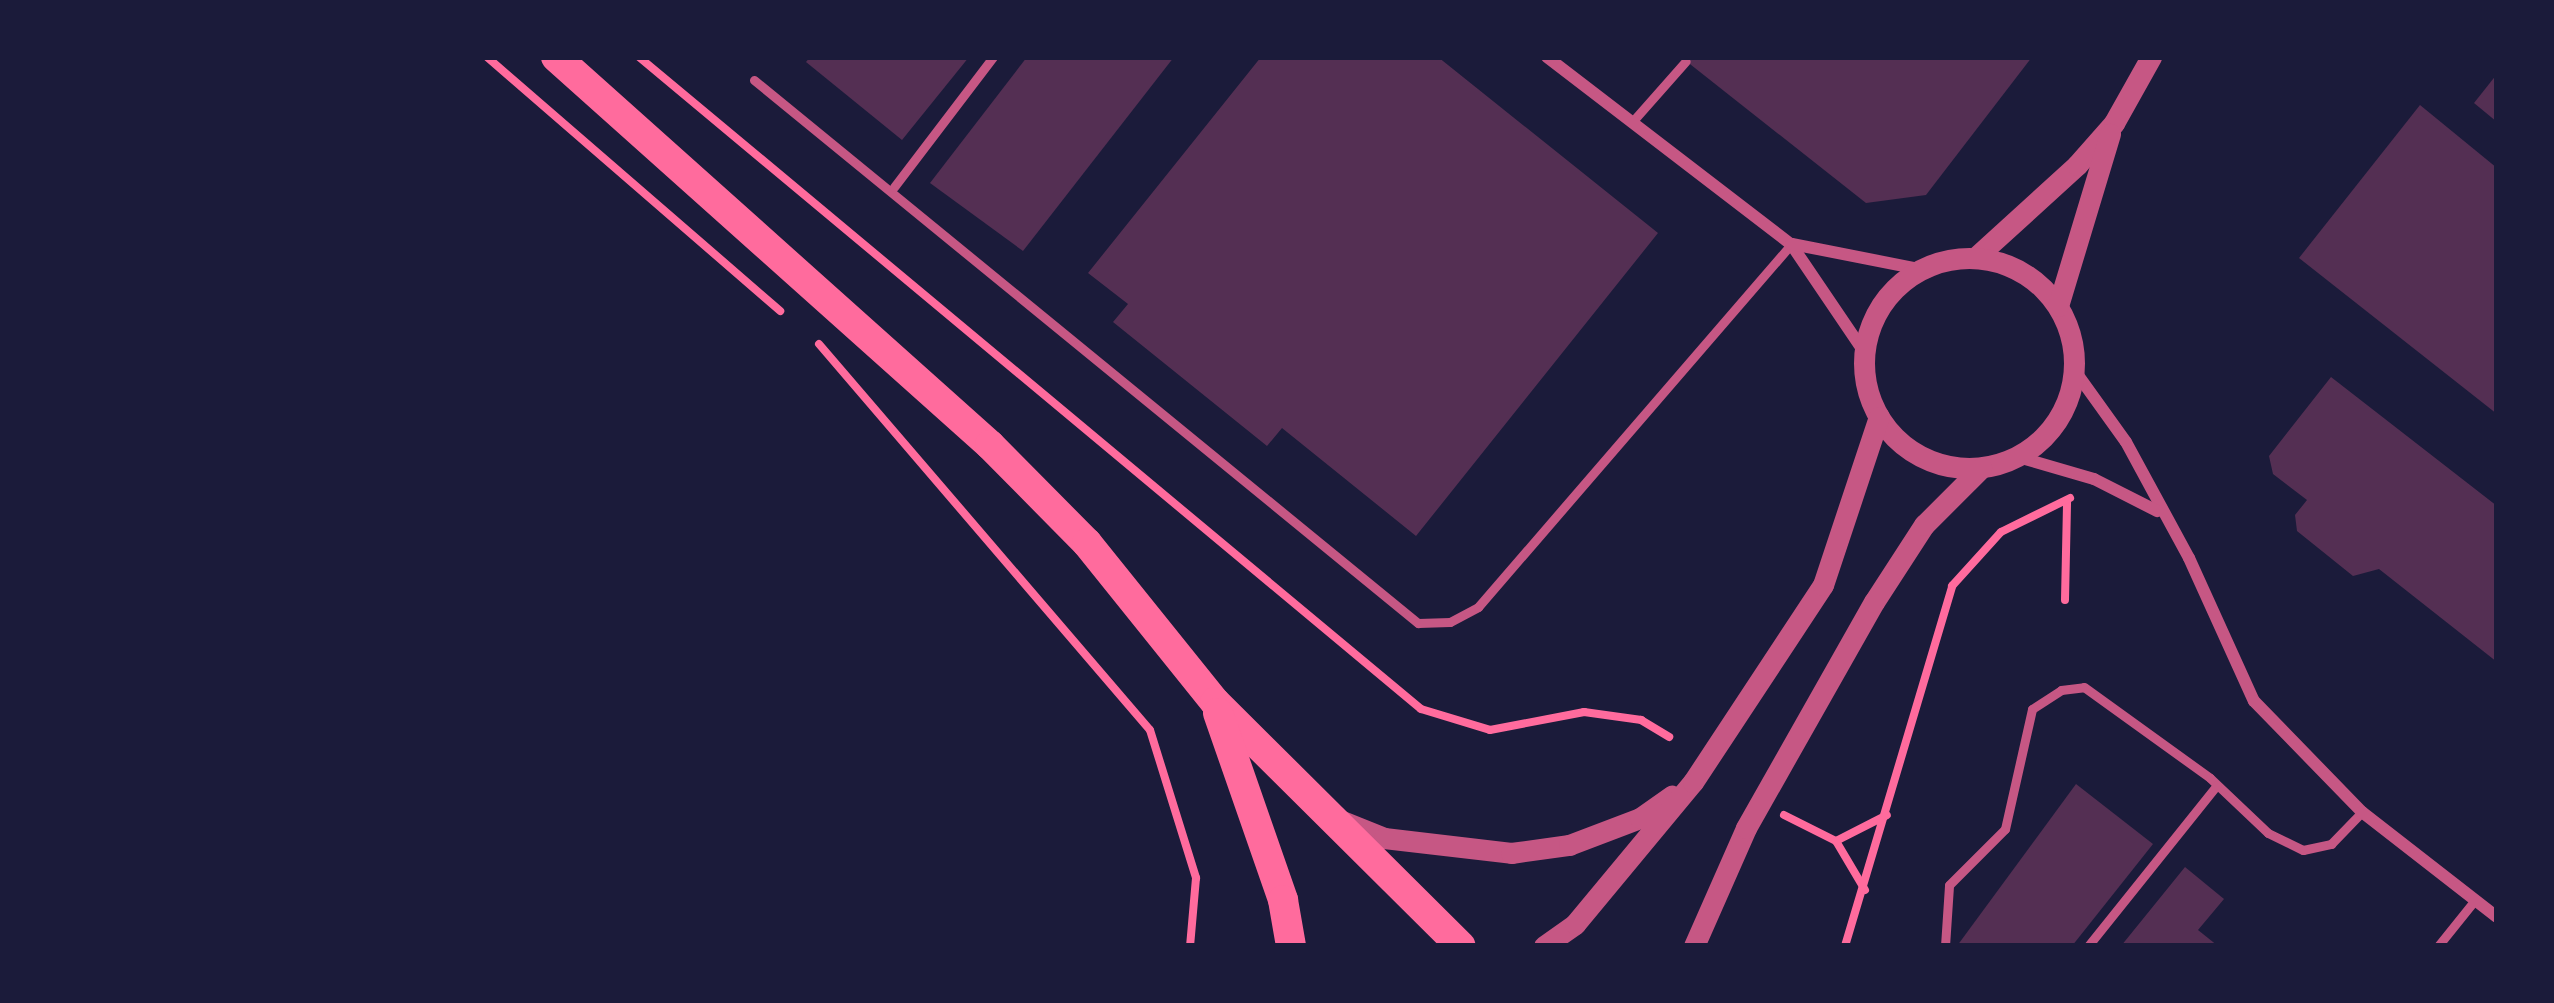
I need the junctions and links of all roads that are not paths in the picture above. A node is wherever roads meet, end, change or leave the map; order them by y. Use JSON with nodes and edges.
{"nodes":[{"id":1,"x":556,"y":57,"type":"edge"},
{"id":2,"x":993,"y":57,"type":"edge"},
{"id":3,"x":1547,"y":57,"type":"edge"},
{"id":4,"x":2151,"y":57,"type":"edge"},
{"id":5,"x":1686,"y":61,"type":"dead end"},
{"id":6,"x":754,"y":80,"type":"dead end"},
{"id":7,"x":1632,"y":122,"type":"junction"},
{"id":8,"x":2114,"y":123,"type":"junction"},
{"id":9,"x":894,"y":187,"type":"junction"},
{"id":10,"x":1791,"y":244,"type":"junction"},
{"id":11,"x":1976,"y":257,"type":"junction"},
{"id":12,"x":1920,"y":269,"type":"junction"},
{"id":13,"x":2058,"y":306,"type":"junction"},
{"id":14,"x":1864,"y":352,"type":"junction"},
{"id":15,"x":2075,"y":371,"type":"junction"},
{"id":16,"x":1879,"y":417,"type":"junction"},
{"id":17,"x":2018,"y":457,"type":"junction"},
{"id":18,"x":1981,"y":468,"type":"junction"},
{"id":19,"x":2158,"y":511,"type":"junction"},
{"id":20,"x":1215,"y":702,"type":"junction"},
{"id":21,"x":1693,"y":782,"type":"junction"},
{"id":22,"x":2217,"y":785,"type":"junction"},
{"id":23,"x":1320,"y":812,"type":"junction"},
{"id":24,"x":2362,"y":812,"type":"junction"},
{"id":25,"x":2475,"y":900,"type":"junction"},
{"id":26,"x":2497,"y":917,"type":"edge"},
{"id":27,"x":1291,"y":946,"type":"edge"},
{"id":28,"x":1461,"y":946,"type":"edge"},
{"id":29,"x":1544,"y":946,"type":"edge"},
{"id":30,"x":1694,"y":946,"type":"edge"},
{"id":31,"x":1945,"y":946,"type":"edge"},
{"id":32,"x":2088,"y":946,"type":"edge"},
{"id":33,"x":2438,"y":946,"type":"edge"}],
"edges":[{"from":1,"to":20,"type":"main road"},
{"from":2,"to":9,"type":"lane"},
{"from":3,"to":7,"type":"street"},
{"from":4,"to":8,"type":"street"},
{"from":5,"to":7,"type":"lane"},
{"from":6,"to":9,"type":"lane"},
{"from":7,"to":10,"type":"street"},
{"from":8,"to":11,"type":"street"},
{"from":8,"to":13,"type":"street"},
{"from":9,"to":10,"type":"lane"},
{"from":10,"to":12,"type":"street"},
{"from":10,"to":14,"type":"street"},
{"from":11,"to":12,"type":"street"},
{"from":11,"to":13,"type":"street"},
{"from":12,"to":14,"type":"street"},
{"from":13,"to":15,"type":"street"},
{"from":14,"to":16,"type":"street"},
{"from":15,"to":17,"type":"street"},
{"from":15,"to":19,"type":"street"},
{"from":16,"to":18,"type":"street"},
{"from":16,"to":21,"type":"street"},
{"from":17,"to":18,"type":"street"},
{"from":17,"to":19,"type":"street"},
{"from":18,"to":30,"type":"street"},
{"from":19,"to":24,"type":"street"},
{"from":20,"to":23,"type":"main road"},
{"from":20,"to":27,"type":"main road"},
{"from":21,"to":23,"type":"street"},
{"from":21,"to":29,"type":"street"},
{"from":22,"to":24,"type":"lane"},
{"from":22,"to":31,"type":"lane"},
{"from":22,"to":32,"type":"lane"},
{"from":23,"to":28,"type":"main road"},
{"from":24,"to":25,"type":"street"},
{"from":25,"to":26,"type":"street"},
{"from":25,"to":33,"type":"lane"}]}
